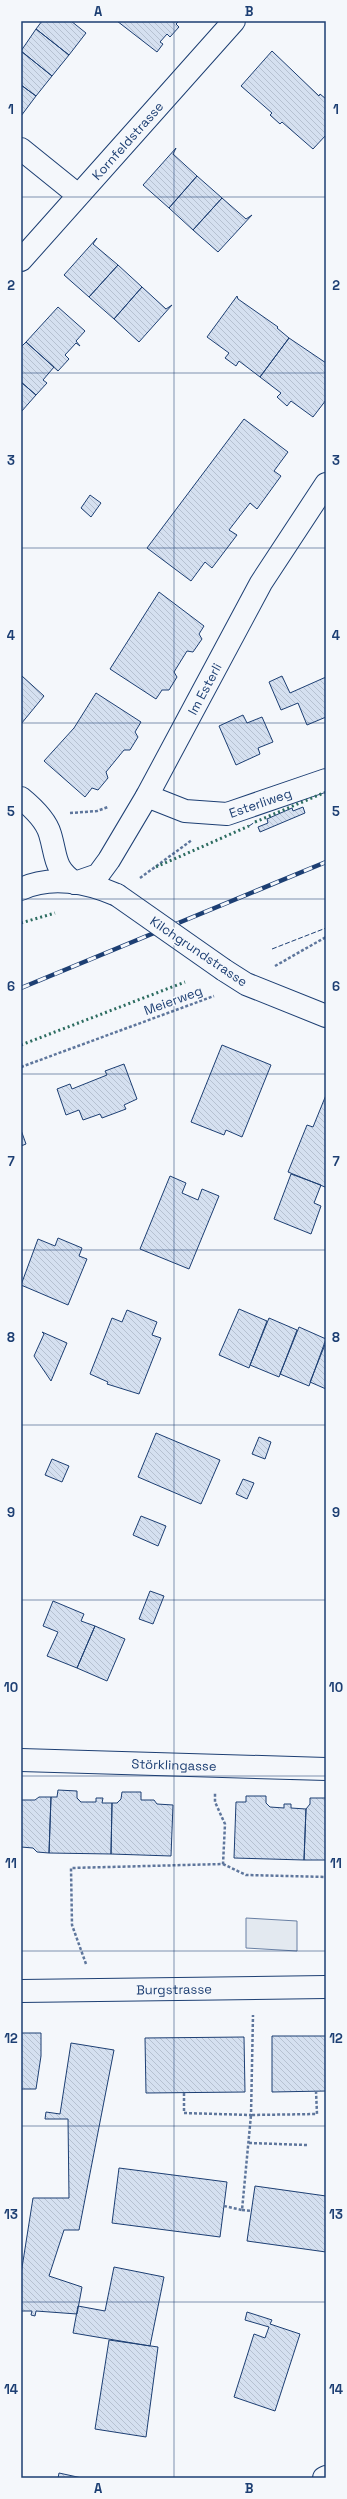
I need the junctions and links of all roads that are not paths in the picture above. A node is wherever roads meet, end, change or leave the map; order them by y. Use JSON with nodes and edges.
{"nodes":[{"id":1,"x":234,"y":21,"type":"edge"},
{"id":2,"x":21,"y":149,"type":"edge"},
{"id":3,"x":78,"y":195,"type":"junction"},
{"id":4,"x":21,"y":260,"type":"edge"},
{"id":5,"x":326,"y":484,"type":"edge"},
{"id":6,"x":326,"y":780,"type":"edge"},
{"id":7,"x":147,"y":796,"type":"junction"},
{"id":8,"x":28,"y":804,"type":"edge"},
{"id":9,"x":74,"y":883,"type":"junction"},
{"id":10,"x":21,"y":889,"type":"edge"},
{"id":11,"x":326,"y":1016,"type":"edge"},
{"id":12,"x":21,"y":1760,"type":"edge"},
{"id":13,"x":326,"y":1769,"type":"edge"},
{"id":14,"x":326,"y":1987,"type":"edge"},
{"id":15,"x":21,"y":1991,"type":"edge"}],
"edges":[{"from":1,"to":3,"type":"street","name":"Kornfeldstrasse"},
{"from":2,"to":3,"type":"street"},
{"from":3,"to":4,"type":"street","name":"Kornfeldstrasse"},
{"from":5,"to":7,"type":"street","name":"Im Esterli"},
{"from":6,"to":7,"type":"street","name":"Esterliweg"},
{"from":7,"to":9,"type":"street","name":"Im Esterli"},
{"from":8,"to":9,"type":"street"},
{"from":9,"to":10,"type":"street","name":"Kilchgrundstrasse"},
{"from":9,"to":11,"type":"street","name":"Kilchgrundstrasse","bridge":true},
{"from":12,"to":13,"type":"street","name":"Störklingasse"},
{"from":14,"to":15,"type":"street","name":"Burgstrasse"}]}
